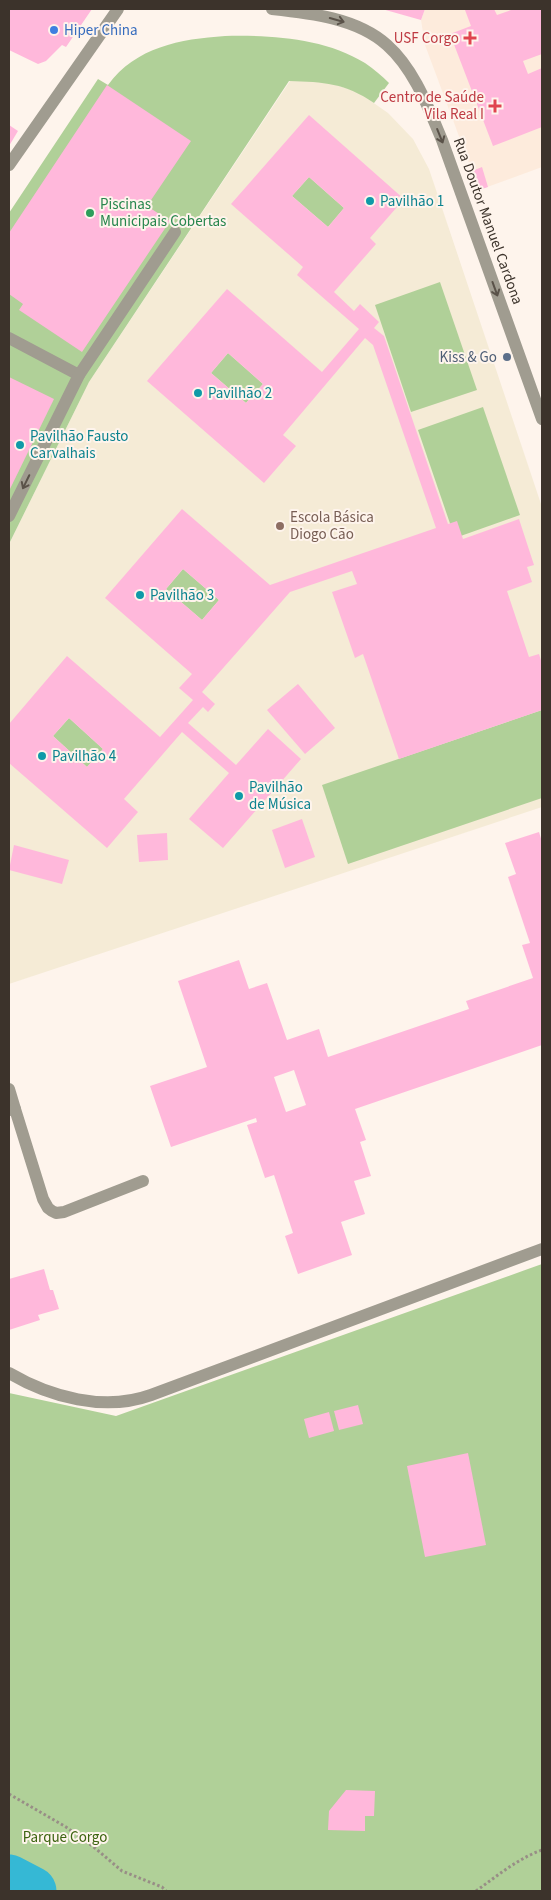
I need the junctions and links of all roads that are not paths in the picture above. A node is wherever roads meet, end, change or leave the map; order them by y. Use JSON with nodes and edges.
{"nodes":[{"id":1,"x":118,"y":9,"type":"edge"},
{"id":2,"x":272,"y":9,"type":"edge"},
{"id":3,"x":9,"y":164,"type":"edge"},
{"id":4,"x":175,"y":232,"type":"dead end"},
{"id":5,"x":9,"y":338,"type":"edge"},
{"id":6,"x":79,"y":375,"type":"junction"},
{"id":7,"x":542,"y":419,"type":"edge"},
{"id":8,"x":9,"y":516,"type":"edge"},
{"id":9,"x":9,"y":1089,"type":"edge"},
{"id":10,"x":12,"y":1110,"type":"edge"},
{"id":11,"x":143,"y":1181,"type":"dead end"},
{"id":12,"x":542,"y":1249,"type":"edge"},
{"id":13,"x":9,"y":1373,"type":"edge"}],
"edges":[{"from":1,"to":3,"type":"street"},
{"from":2,"to":7,"type":"street","name":"Rua Doutor Manuel Cardona","one_way":true},
{"from":4,"to":6,"type":"street"},
{"from":5,"to":6,"type":"street"},
{"from":6,"to":8,"type":"street","one_way":true},
{"from":9,"to":10,"type":"street"},
{"from":10,"to":11,"type":"street"},
{"from":12,"to":13,"type":"street"}]}
